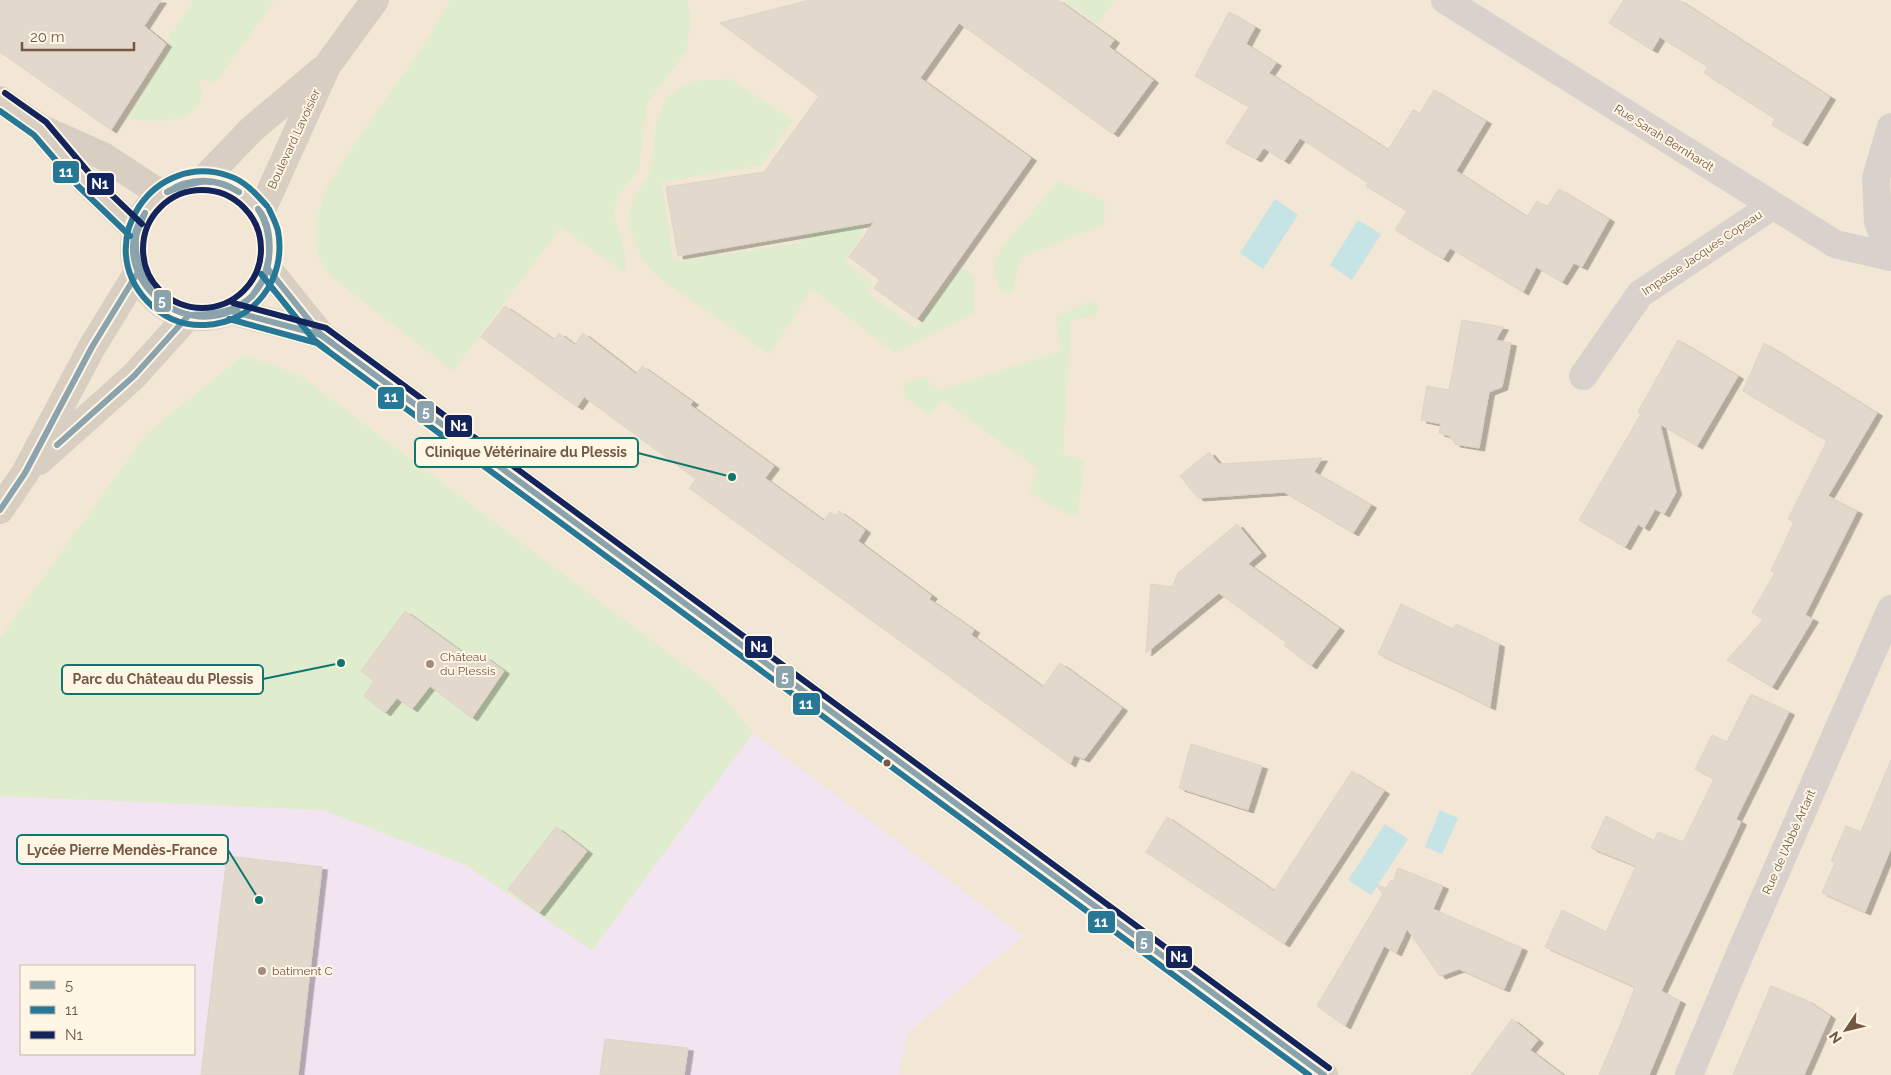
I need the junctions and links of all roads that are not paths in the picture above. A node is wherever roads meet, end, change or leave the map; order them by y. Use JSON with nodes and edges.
{"nodes":[{"id":1,"x":375,"y":0,"type":"edge"},
{"id":2,"x":1445,"y":0,"type":"edge"},
{"id":3,"x":328,"y":66,"type":"junction"},
{"id":4,"x":0,"y":100,"type":"edge"},
{"id":5,"x":1891,"y":126,"type":"edge"},
{"id":6,"x":40,"y":128,"type":"junction"},
{"id":7,"x":203,"y":180,"type":"junction"},
{"id":8,"x":161,"y":194,"type":"junction"},
{"id":9,"x":1772,"y":206,"type":"junction"},
{"id":10,"x":260,"y":212,"type":"junction"},
{"id":11,"x":136,"y":230,"type":"junction"},
{"id":12,"x":1891,"y":257,"type":"edge"},
{"id":13,"x":268,"y":269,"type":"junction"},
{"id":14,"x":138,"y":272,"type":"junction"},
{"id":15,"x":231,"y":311,"type":"junction"},
{"id":16,"x":188,"y":316,"type":"junction"},
{"id":17,"x":321,"y":335,"type":"junction"},
{"id":18,"x":1584,"y":376,"type":"dead end"},
{"id":19,"x":25,"y":474,"type":"junction"},
{"id":20,"x":0,"y":510,"type":"edge"},
{"id":21,"x":1891,"y":609,"type":"edge"},
{"id":22,"x":1324,"y":1075,"type":"edge"},
{"id":23,"x":1689,"y":1075,"type":"edge"}],
"edges":[{"from":1,"to":3,"type":"main road","name":"Boulevard Lavoisier"},
{"from":2,"to":9,"type":"street","name":"Rue Sarah Bernhardt"},
{"from":3,"to":7,"type":"main road","name":"Boulevard Lavoisier"},
{"from":3,"to":10,"type":"main road","name":"Boulevard Lavoisier"},
{"from":4,"to":6,"type":"main road"},
{"from":5,"to":12,"type":"street"},
{"from":6,"to":8,"type":"main road"},
{"from":6,"to":11,"type":"main road"},
{"from":7,"to":8,"type":"main road"},
{"from":7,"to":10,"type":"main road"},
{"from":8,"to":11,"type":"main road"},
{"from":9,"to":12,"type":"street","name":"Rue Sarah Bernhardt"},
{"from":9,"to":18,"type":"street","name":"Impasse Jacques Copeau"},
{"from":10,"to":13,"type":"main road"},
{"from":11,"to":14,"type":"main road"},
{"from":13,"to":15,"type":"main road"},
{"from":13,"to":17,"type":"main road"},
{"from":14,"to":16,"type":"main road"},
{"from":14,"to":19,"type":"main road"},
{"from":15,"to":16,"type":"main road"},
{"from":15,"to":17,"type":"main road"},
{"from":16,"to":19,"type":"main road"},
{"from":17,"to":22,"type":"main road"},
{"from":19,"to":20,"type":"main road"},
{"from":21,"to":23,"type":"street","name":"Rue de l'Abbé Artarit"}]}
